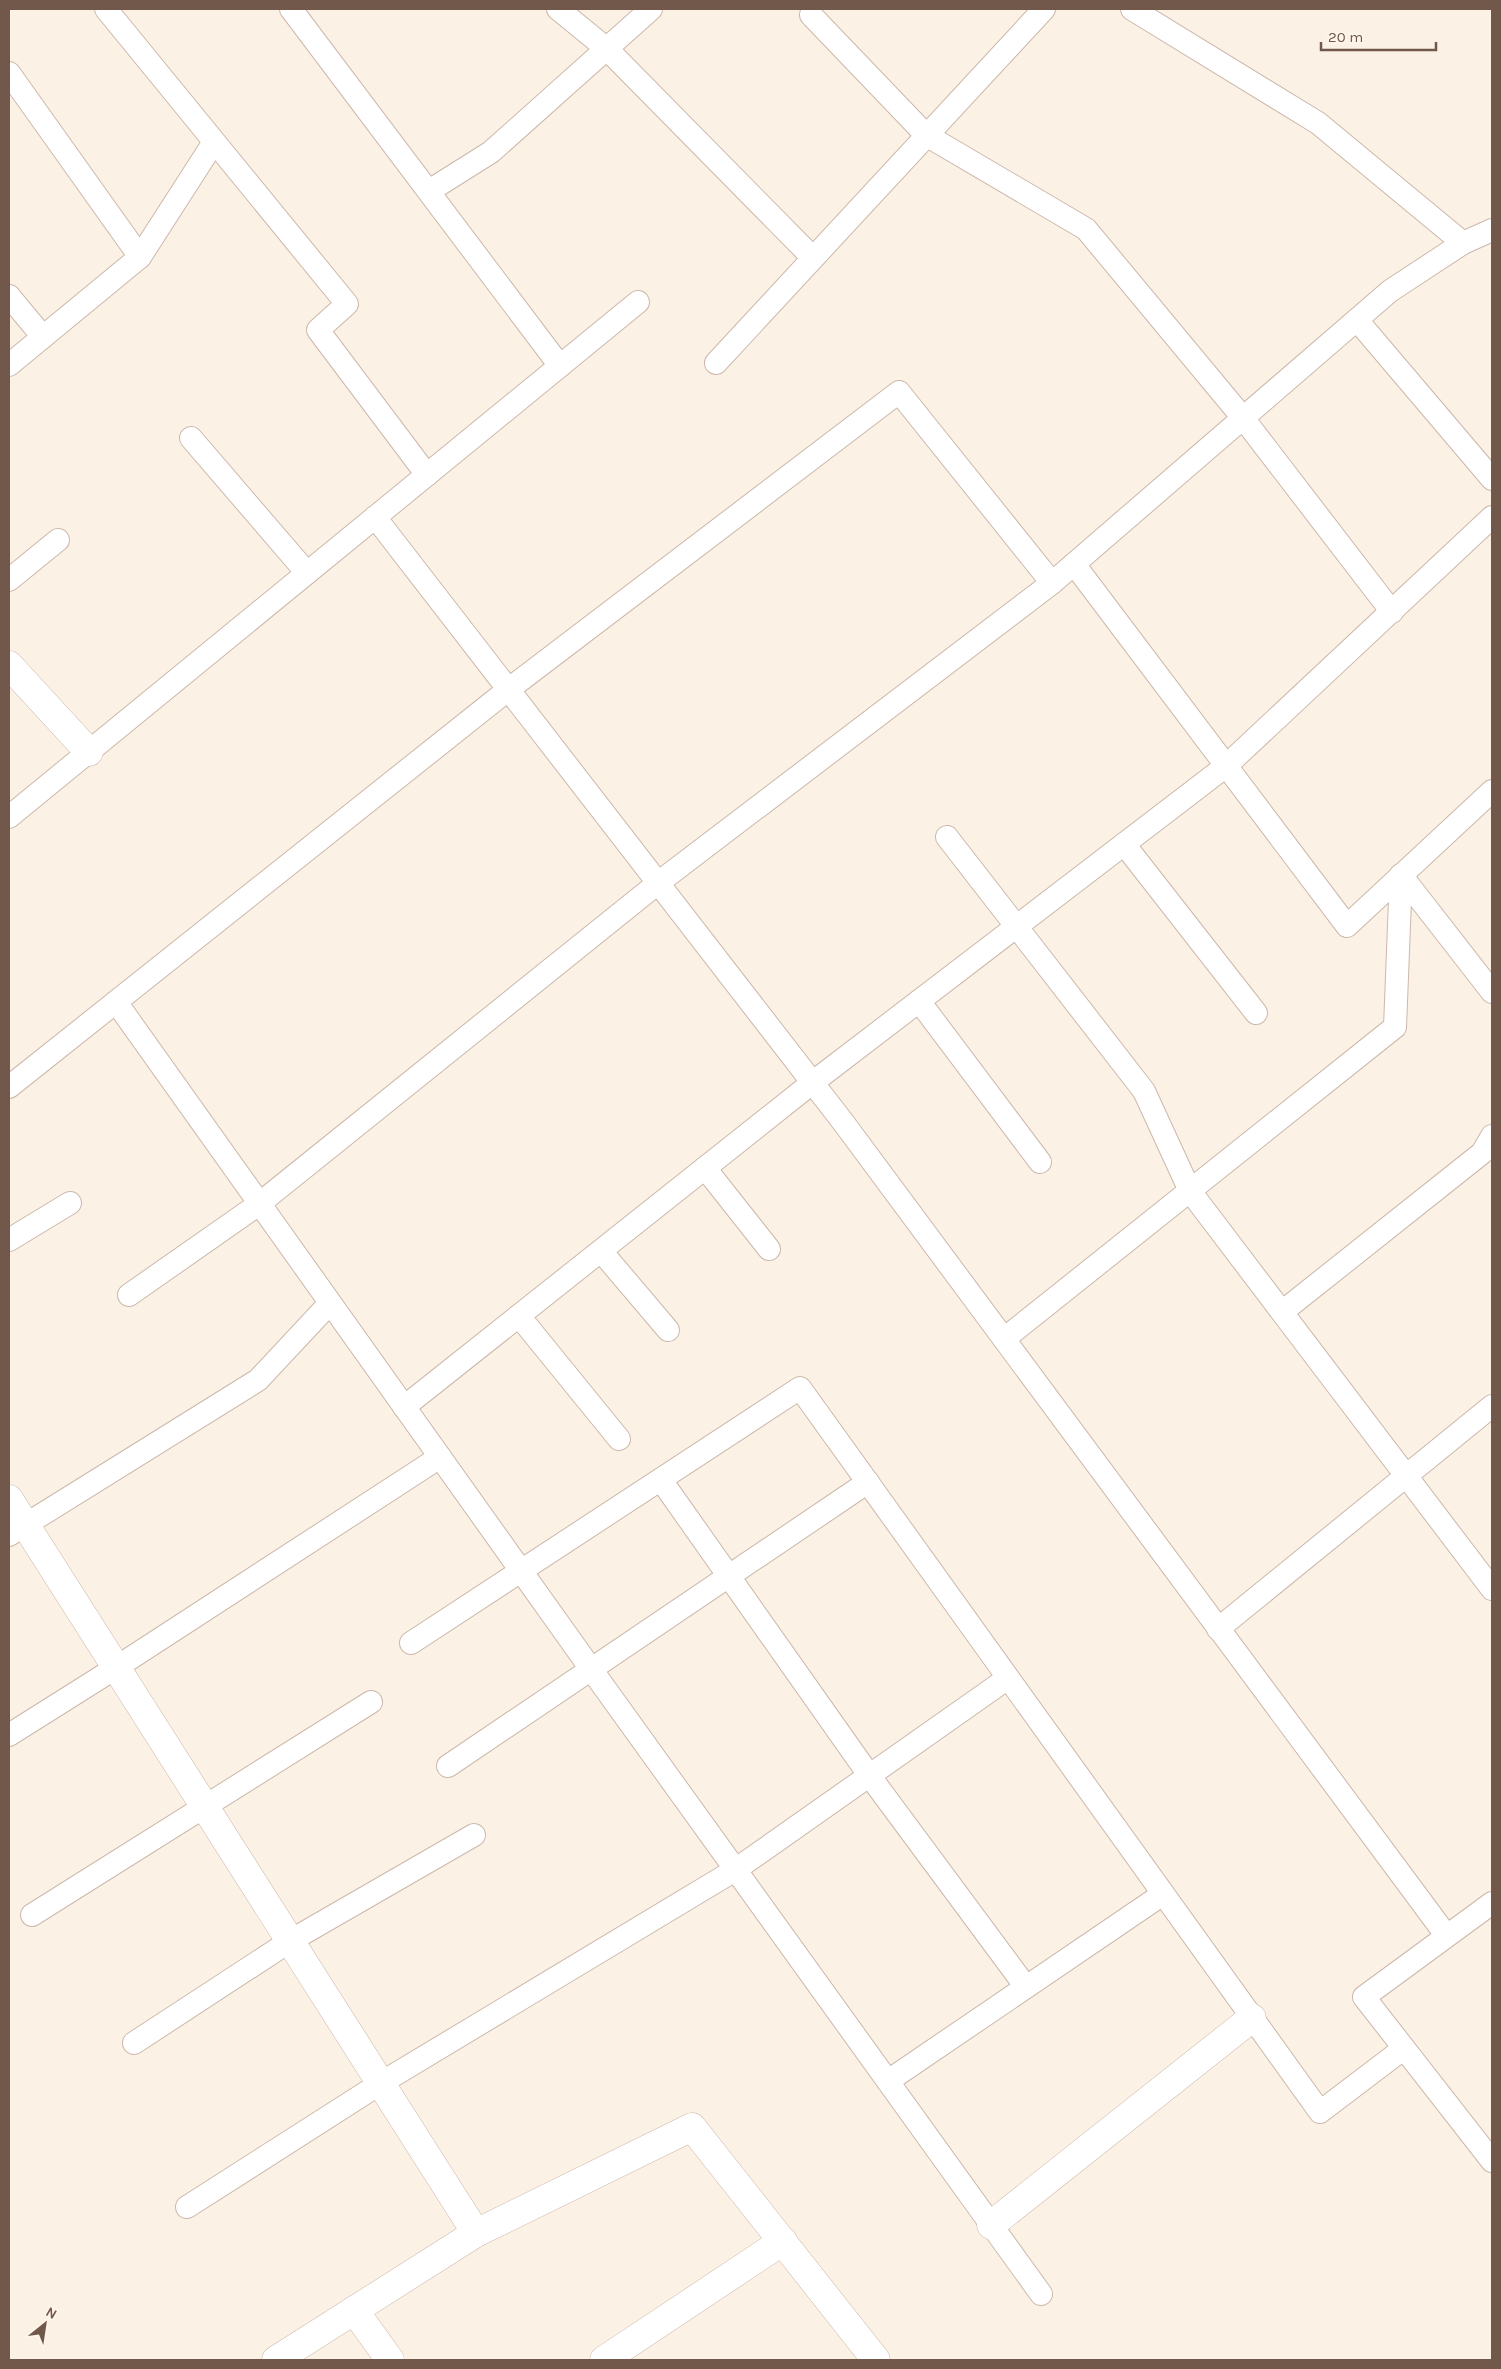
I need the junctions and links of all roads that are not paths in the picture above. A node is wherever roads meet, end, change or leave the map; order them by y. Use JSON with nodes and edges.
{"nodes":[{"id":1,"x":106,"y":9,"type":"edge"},
{"id":2,"x":291,"y":9,"type":"edge"},
{"id":3,"x":558,"y":9,"type":"edge"},
{"id":4,"x":651,"y":9,"type":"edge"},
{"id":5,"x":1044,"y":9,"type":"edge"},
{"id":6,"x":1132,"y":9,"type":"edge"},
{"id":7,"x":811,"y":15,"type":"dead end"},
{"id":8,"x":607,"y":49,"type":"junction"},
{"id":9,"x":9,"y":73,"type":"edge"},
{"id":10,"x":926,"y":135,"type":"junction"},
{"id":11,"x":214,"y":142,"type":"junction"},
{"id":12,"x":429,"y":191,"type":"junction"},
{"id":13,"x":1492,"y":230,"type":"edge"},
{"id":14,"x":1463,"y":243,"type":"junction"},
{"id":15,"x":140,"y":257,"type":"junction"},
{"id":16,"x":813,"y":258,"type":"junction"},
{"id":17,"x":9,"y":296,"type":"edge"},
{"id":18,"x":638,"y":302,"type":"dead end"},
{"id":19,"x":1357,"y":320,"type":"junction"},
{"id":20,"x":43,"y":337,"type":"junction"},
{"id":21,"x":716,"y":363,"type":"dead end"},
{"id":22,"x":9,"y":366,"type":"edge"},
{"id":23,"x":560,"y":366,"type":"junction"},
{"id":24,"x":1243,"y":418,"type":"junction"},
{"id":25,"x":191,"y":438,"type":"dead end"},
{"id":26,"x":426,"y":476,"type":"junction"},
{"id":27,"x":1492,"y":478,"type":"edge"},
{"id":28,"x":375,"y":517,"type":"junction"},
{"id":29,"x":1492,"y":517,"type":"edge"},
{"id":30,"x":58,"y":540,"type":"dead end"},
{"id":31,"x":1074,"y":564,"type":"junction"},
{"id":32,"x":307,"y":573,"type":"junction"},
{"id":33,"x":9,"y":580,"type":"edge"},
{"id":34,"x":1052,"y":583,"type":"junction"},
{"id":35,"x":1392,"y":612,"type":"junction"},
{"id":36,"x":9,"y":666,"type":"edge"},
{"id":37,"x":509,"y":689,"type":"junction"},
{"id":38,"x":89,"y":752,"type":"junction"},
{"id":39,"x":1226,"y":766,"type":"junction"},
{"id":40,"x":1492,"y":791,"type":"edge"},
{"id":41,"x":9,"y":817,"type":"edge"},
{"id":42,"x":947,"y":837,"type":"dead end"},
{"id":43,"x":1124,"y":844,"type":"junction"},
{"id":44,"x":1401,"y":875,"type":"junction"},
{"id":45,"x":658,"y":883,"type":"junction"},
{"id":46,"x":1016,"y":926,"type":"junction"},
{"id":47,"x":1492,"y":992,"type":"edge"},
{"id":48,"x":919,"y":1001,"type":"junction"},
{"id":49,"x":116,"y":1002,"type":"junction"},
{"id":50,"x":1256,"y":1013,"type":"dead end"},
{"id":51,"x":812,"y":1083,"type":"junction"},
{"id":52,"x":9,"y":1087,"type":"edge"},
{"id":53,"x":1492,"y":1136,"type":"edge"},
{"id":54,"x":1040,"y":1162,"type":"dead end"},
{"id":55,"x":705,"y":1168,"type":"junction"},
{"id":56,"x":1190,"y":1191,"type":"junction"},
{"id":57,"x":70,"y":1203,"type":"dead end"},
{"id":58,"x":259,"y":1204,"type":"junction"},
{"id":59,"x":9,"y":1240,"type":"edge"},
{"id":60,"x":769,"y":1249,"type":"dead end"},
{"id":61,"x":601,"y":1251,"type":"junction"},
{"id":62,"x":129,"y":1295,"type":"dead end"},
{"id":63,"x":330,"y":1302,"type":"junction"},
{"id":64,"x":1282,"y":1312,"type":"junction"},
{"id":65,"x":519,"y":1316,"type":"junction"},
{"id":66,"x":668,"y":1330,"type":"dead end"},
{"id":67,"x":1004,"y":1340,"type":"junction"},
{"id":68,"x":1492,"y":1406,"type":"edge"},
{"id":69,"x":404,"y":1407,"type":"junction"},
{"id":70,"x":619,"y":1439,"type":"dead end"},
{"id":71,"x":440,"y":1457,"type":"junction"},
{"id":72,"x":1406,"y":1476,"type":"junction"},
{"id":73,"x":661,"y":1480,"type":"junction"},
{"id":74,"x":868,"y":1482,"type":"junction"},
{"id":75,"x":9,"y":1499,"type":"edge"},
{"id":76,"x":17,"y":1530,"type":"edge"},
{"id":77,"x":521,"y":1571,"type":"junction"},
{"id":78,"x":729,"y":1576,"type":"junction"},
{"id":79,"x":1492,"y":1589,"type":"edge"},
{"id":80,"x":1218,"y":1629,"type":"junction"},
{"id":81,"x":411,"y":1643,"type":"dead end"},
{"id":82,"x":116,"y":1667,"type":"junction"},
{"id":83,"x":591,"y":1669,"type":"junction"},
{"id":84,"x":1008,"y":1678,"type":"junction"},
{"id":85,"x":371,"y":1702,"type":"dead end"},
{"id":86,"x":9,"y":1735,"type":"edge"},
{"id":87,"x":448,"y":1766,"type":"dead end"},
{"id":88,"x":869,"y":1775,"type":"junction"},
{"id":89,"x":204,"y":1806,"type":"junction"},
{"id":90,"x":474,"y":1835,"type":"dead end"},
{"id":91,"x":735,"y":1870,"type":"junction"},
{"id":92,"x":1163,"y":1894,"type":"junction"},
{"id":93,"x":1492,"y":1903,"type":"edge"},
{"id":94,"x":32,"y":1915,"type":"dead end"},
{"id":95,"x":1446,"y":1936,"type":"junction"},
{"id":96,"x":290,"y":1941,"type":"junction"},
{"id":97,"x":1026,"y":1987,"type":"junction"},
{"id":98,"x":1252,"y":2018,"type":"junction"},
{"id":99,"x":134,"y":2043,"type":"dead end"},
{"id":100,"x":1403,"y":2049,"type":"junction"},
{"id":101,"x":888,"y":2081,"type":"junction"},
{"id":102,"x":381,"y":2083,"type":"junction"},
{"id":103,"x":1492,"y":2161,"type":"edge"},
{"id":104,"x":187,"y":2207,"type":"dead end"},
{"id":105,"x":991,"y":2225,"type":"junction"},
{"id":106,"x":476,"y":2233,"type":"junction"},
{"id":107,"x":783,"y":2241,"type":"junction"},
{"id":108,"x":1042,"y":2294,"type":"dead end"},
{"id":109,"x":354,"y":2310,"type":"junction"},
{"id":110,"x":863,"y":2356,"type":"edge"},
{"id":111,"x":276,"y":2360,"type":"edge"},
{"id":112,"x":390,"y":2360,"type":"edge"},
{"id":113,"x":604,"y":2360,"type":"edge"}],
"edges":[{"from":1,"to":11,"type":"lane"},
{"from":2,"to":12,"type":"lane"},
{"from":3,"to":8,"type":"lane"},
{"from":4,"to":8,"type":"lane"},
{"from":5,"to":10,"type":"lane"},
{"from":6,"to":14,"type":"lane"},
{"from":7,"to":10,"type":"lane"},
{"from":8,"to":12,"type":"lane"},
{"from":8,"to":16,"type":"lane"},
{"from":9,"to":15,"type":"lane"},
{"from":10,"to":16,"type":"lane"},
{"from":10,"to":24,"type":"lane"},
{"from":11,"to":15,"type":"lane"},
{"from":11,"to":26,"type":"lane"},
{"from":12,"to":23,"type":"lane"},
{"from":13,"to":14,"type":"lane"},
{"from":14,"to":19,"type":"lane"},
{"from":15,"to":20,"type":"lane"},
{"from":16,"to":21,"type":"lane"},
{"from":17,"to":20,"type":"lane"},
{"from":18,"to":23,"type":"lane"},
{"from":19,"to":24,"type":"lane"},
{"from":19,"to":27,"type":"lane"},
{"from":20,"to":22,"type":"lane"},
{"from":23,"to":26,"type":"lane"},
{"from":24,"to":31,"type":"lane"},
{"from":24,"to":35,"type":"lane"},
{"from":25,"to":32,"type":"lane"},
{"from":26,"to":28,"type":"lane"},
{"from":28,"to":32,"type":"lane"},
{"from":28,"to":37,"type":"lane"},
{"from":29,"to":35,"type":"lane"},
{"from":30,"to":33,"type":"lane"},
{"from":31,"to":34,"type":"lane"},
{"from":31,"to":39,"type":"lane"},
{"from":32,"to":38,"type":"lane"},
{"from":34,"to":37,"type":"lane"},
{"from":34,"to":45,"type":"lane"},
{"from":35,"to":39,"type":"lane"},
{"from":36,"to":38,"type":"street"},
{"from":37,"to":45,"type":"lane"},
{"from":37,"to":49,"type":"lane"},
{"from":38,"to":41,"type":"lane"},
{"from":39,"to":43,"type":"lane"},
{"from":39,"to":44,"type":"lane"},
{"from":40,"to":44,"type":"lane"},
{"from":42,"to":46,"type":"lane"},
{"from":43,"to":46,"type":"lane"},
{"from":43,"to":50,"type":"lane"},
{"from":44,"to":47,"type":"lane"},
{"from":44,"to":56,"type":"lane"},
{"from":45,"to":51,"type":"lane"},
{"from":45,"to":58,"type":"lane"},
{"from":46,"to":48,"type":"lane"},
{"from":46,"to":56,"type":"lane"},
{"from":48,"to":51,"type":"lane"},
{"from":48,"to":54,"type":"lane"},
{"from":49,"to":52,"type":"lane"},
{"from":49,"to":58,"type":"lane"},
{"from":51,"to":55,"type":"lane"},
{"from":51,"to":67,"type":"lane"},
{"from":53,"to":64,"type":"lane"},
{"from":55,"to":60,"type":"lane"},
{"from":55,"to":61,"type":"lane"},
{"from":56,"to":64,"type":"lane"},
{"from":56,"to":67,"type":"lane"},
{"from":57,"to":59,"type":"lane"},
{"from":58,"to":62,"type":"lane"},
{"from":58,"to":63,"type":"lane"},
{"from":61,"to":65,"type":"lane"},
{"from":61,"to":66,"type":"lane"},
{"from":63,"to":69,"type":"lane"},
{"from":63,"to":76,"type":"lane"},
{"from":64,"to":72,"type":"lane"},
{"from":65,"to":69,"type":"lane"},
{"from":65,"to":70,"type":"lane"},
{"from":67,"to":80,"type":"lane"},
{"from":68,"to":72,"type":"lane"},
{"from":69,"to":71,"type":"lane"},
{"from":71,"to":77,"type":"lane"},
{"from":71,"to":82,"type":"lane"},
{"from":72,"to":79,"type":"lane"},
{"from":72,"to":80,"type":"lane"},
{"from":73,"to":74,"type":"lane"},
{"from":73,"to":77,"type":"lane"},
{"from":73,"to":78,"type":"lane"},
{"from":74,"to":78,"type":"lane"},
{"from":74,"to":84,"type":"lane"},
{"from":75,"to":76,"type":"street"},
{"from":76,"to":82,"type":"street"},
{"from":77,"to":81,"type":"lane"},
{"from":77,"to":83,"type":"lane"},
{"from":78,"to":83,"type":"lane"},
{"from":78,"to":88,"type":"lane"},
{"from":80,"to":95,"type":"lane"},
{"from":82,"to":86,"type":"lane"},
{"from":82,"to":89,"type":"street"},
{"from":83,"to":87,"type":"lane"},
{"from":83,"to":91,"type":"lane"},
{"from":84,"to":88,"type":"lane"},
{"from":84,"to":92,"type":"lane"},
{"from":85,"to":89,"type":"lane"},
{"from":88,"to":91,"type":"lane"},
{"from":88,"to":97,"type":"lane"},
{"from":89,"to":94,"type":"lane"},
{"from":89,"to":96,"type":"street"},
{"from":90,"to":96,"type":"lane"},
{"from":91,"to":101,"type":"lane"},
{"from":91,"to":102,"type":"lane"},
{"from":92,"to":97,"type":"lane"},
{"from":92,"to":98,"type":"lane"},
{"from":93,"to":95,"type":"lane"},
{"from":95,"to":100,"type":"lane"},
{"from":96,"to":99,"type":"lane"},
{"from":96,"to":102,"type":"street"},
{"from":97,"to":101,"type":"lane"},
{"from":98,"to":100,"type":"lane"},
{"from":98,"to":105,"type":"street"},
{"from":100,"to":103,"type":"lane"},
{"from":101,"to":105,"type":"lane"},
{"from":102,"to":104,"type":"lane"},
{"from":102,"to":106,"type":"street"},
{"from":105,"to":108,"type":"lane"},
{"from":106,"to":107,"type":"street"},
{"from":106,"to":109,"type":"street"},
{"from":107,"to":110,"type":"street"},
{"from":107,"to":113,"type":"street"},
{"from":109,"to":111,"type":"street"},
{"from":109,"to":112,"type":"street"}]}
